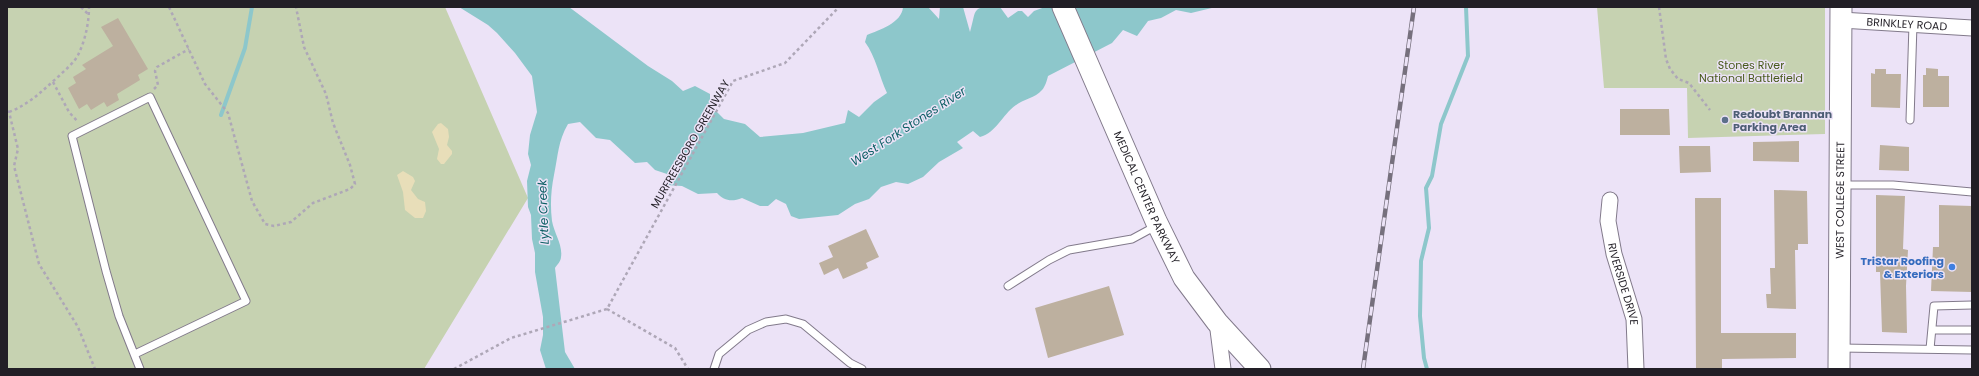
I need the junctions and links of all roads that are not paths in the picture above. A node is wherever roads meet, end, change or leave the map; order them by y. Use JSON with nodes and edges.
{"nodes":[{"id":1,"x":1063,"y":7,"type":"edge"},
{"id":2,"x":1841,"y":14,"type":"edge"},
{"id":3,"x":1913,"y":24,"type":"junction"},
{"id":4,"x":1972,"y":28,"type":"edge"},
{"id":5,"x":1910,"y":120,"type":"dead end"},
{"id":6,"x":1840,"y":185,"type":"junction"},
{"id":7,"x":1972,"y":192,"type":"edge"},
{"id":8,"x":1610,"y":200,"type":"dead end"},
{"id":9,"x":1158,"y":225,"type":"junction"},
{"id":10,"x":1008,"y":286,"type":"dead end"},
{"id":11,"x":1972,"y":305,"type":"edge"},
{"id":12,"x":1217,"y":322,"type":"junction"},
{"id":13,"x":1932,"y":330,"type":"junction"},
{"id":14,"x":1972,"y":330,"type":"edge"},
{"id":15,"x":1839,"y":348,"type":"junction"},
{"id":16,"x":1930,"y":349,"type":"junction"},
{"id":17,"x":1972,"y":350,"type":"edge"},
{"id":18,"x":135,"y":354,"type":"junction"},
{"id":19,"x":140,"y":369,"type":"edge"},
{"id":20,"x":714,"y":369,"type":"edge"},
{"id":21,"x":862,"y":369,"type":"edge"},
{"id":22,"x":1223,"y":369,"type":"edge"},
{"id":23,"x":1260,"y":369,"type":"edge"},
{"id":24,"x":1636,"y":369,"type":"edge"},
{"id":25,"x":1839,"y":369,"type":"edge"}],
"edges":[{"from":1,"to":9,"type":"main road","name":"MEDICAL CENTER PARKWAY"},
{"from":2,"to":3,"type":"street","name":"BRINKLEY ROAD"},
{"from":2,"to":6,"type":"main road","name":"WEST COLLEGE STREET"},
{"from":3,"to":4,"type":"street","name":"BRINKLEY ROAD"},
{"from":3,"to":5,"type":"lane"},
{"from":6,"to":7,"type":"lane"},
{"from":6,"to":15,"type":"main road","name":"WEST COLLEGE STREET"},
{"from":8,"to":24,"type":"street","name":"RIVERSIDE DRIVE"},
{"from":9,"to":10,"type":"lane"},
{"from":9,"to":12,"type":"main road","name":"MEDICAL CENTER PARKWAY"},
{"from":11,"to":13,"type":"lane"},
{"from":12,"to":22,"type":"street"},
{"from":12,"to":23,"type":"main road","name":"MEDICAL CENTER PARKWAY"},
{"from":13,"to":14,"type":"lane"},
{"from":13,"to":16,"type":"lane"},
{"from":15,"to":16,"type":"lane"},
{"from":15,"to":25,"type":"main road","name":"WEST COLLEGE STREET"},
{"from":16,"to":17,"type":"lane"},
{"from":18,"to":18,"type":"lane"},
{"from":18,"to":19,"type":"lane"},
{"from":20,"to":21,"type":"lane"}]}
